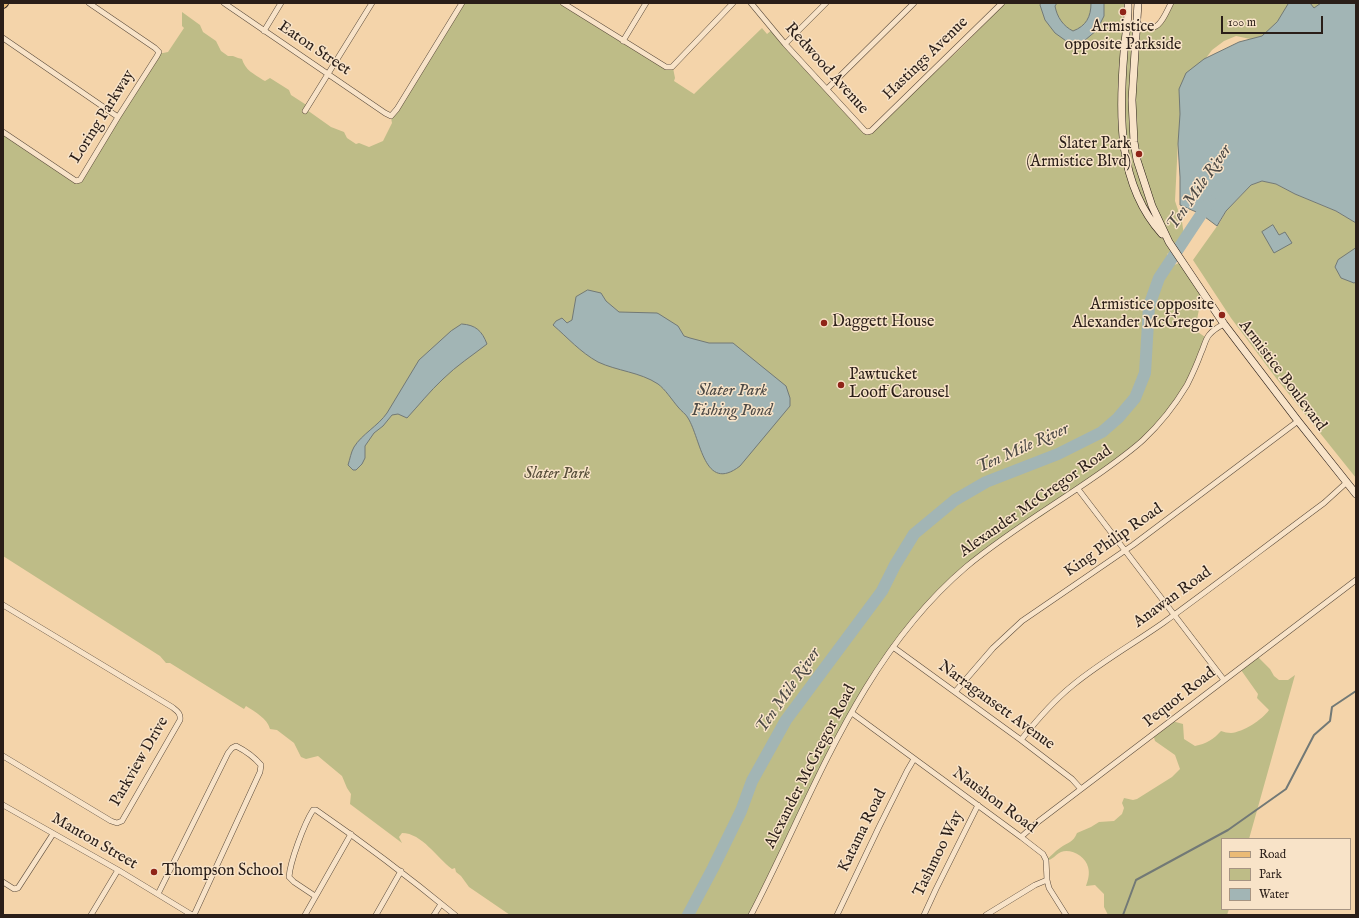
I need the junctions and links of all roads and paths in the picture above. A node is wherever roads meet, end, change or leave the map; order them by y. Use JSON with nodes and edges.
{"nodes":[{"id":1,"x":89,"y":3,"type":"edge"},
{"id":2,"x":224,"y":3,"type":"edge"},
{"id":3,"x":281,"y":3,"type":"edge"},
{"id":4,"x":372,"y":3,"type":"edge"},
{"id":5,"x":462,"y":3,"type":"edge"},
{"id":6,"x":563,"y":3,"type":"edge"},
{"id":7,"x":646,"y":3,"type":"edge"},
{"id":8,"x":733,"y":3,"type":"edge"},
{"id":9,"x":751,"y":3,"type":"edge"},
{"id":10,"x":826,"y":3,"type":"edge"},
{"id":11,"x":914,"y":3,"type":"edge"},
{"id":12,"x":1002,"y":3,"type":"edge"},
{"id":13,"x":1128,"y":3,"type":"edge"},
{"id":14,"x":1138,"y":3,"type":"edge"},
{"id":15,"x":1171,"y":3,"type":"edge"},
{"id":16,"x":1138,"y":25,"type":"junction"},
{"id":17,"x":264,"y":31,"type":"junction"},
{"id":18,"x":3,"y":38,"type":"edge"},
{"id":19,"x":623,"y":41,"type":"junction"},
{"id":20,"x":785,"y":44,"type":"junction"},
{"id":21,"x":328,"y":75,"type":"junction"},
{"id":22,"x":827,"y":89,"type":"junction"},
{"id":23,"x":305,"y":111,"type":"dead end"},
{"id":24,"x":118,"y":116,"type":"junction"},
{"id":25,"x":3,"y":132,"type":"edge"},
{"id":26,"x":867,"y":132,"type":"joint"},
{"id":27,"x":1169,"y":242,"type":"junction"},
{"id":28,"x":1224,"y":324,"type":"junction"},
{"id":29,"x":1298,"y":421,"type":"junction"},
{"id":30,"x":1347,"y":484,"type":"junction"},
{"id":31,"x":1078,"y":489,"type":"junction"},
{"id":32,"x":1356,"y":494,"type":"edge"},
{"id":33,"x":1124,"y":551,"type":"junction"},
{"id":34,"x":1356,"y":580,"type":"edge"},
{"id":35,"x":3,"y":605,"type":"edge"},
{"id":36,"x":1173,"y":615,"type":"junction"},
{"id":37,"x":892,"y":647,"type":"junction"},
{"id":38,"x":1224,"y":680,"type":"junction"},
{"id":39,"x":955,"y":692,"type":"junction"},
{"id":40,"x":852,"y":713,"type":"junction"},
{"id":41,"x":1021,"y":740,"type":"junction"},
{"id":42,"x":3,"y":756,"type":"edge"},
{"id":43,"x":914,"y":759,"type":"junction"},
{"id":44,"x":1081,"y":789,"type":"junction"},
{"id":45,"x":3,"y":805,"type":"edge"},
{"id":46,"x":978,"y":805,"type":"junction"},
{"id":47,"x":53,"y":834,"type":"junction"},
{"id":48,"x":350,"y":834,"type":"junction"},
{"id":49,"x":1021,"y":837,"type":"junction"},
{"id":50,"x":118,"y":870,"type":"junction"},
{"id":51,"x":401,"y":871,"type":"junction"},
{"id":52,"x":1047,"y":880,"type":"junction"},
{"id":53,"x":3,"y":882,"type":"edge"},
{"id":54,"x":158,"y":894,"type":"junction"},
{"id":55,"x":316,"y":896,"type":"junction"},
{"id":56,"x":441,"y":904,"type":"junction"},
{"id":57,"x":183,"y":910,"type":"junction"},
{"id":58,"x":91,"y":915,"type":"edge"},
{"id":59,"x":180,"y":915,"type":"edge"},
{"id":60,"x":193,"y":915,"type":"edge"},
{"id":61,"x":305,"y":915,"type":"edge"},
{"id":62,"x":376,"y":915,"type":"edge"},
{"id":63,"x":434,"y":915,"type":"edge"},
{"id":64,"x":455,"y":915,"type":"edge"},
{"id":65,"x":751,"y":915,"type":"edge"},
{"id":66,"x":837,"y":915,"type":"edge"},
{"id":67,"x":924,"y":915,"type":"edge"},
{"id":68,"x":986,"y":915,"type":"edge"},
{"id":69,"x":1066,"y":915,"type":"edge"}],
"edges":[{"from":1,"to":24,"type":"street","name":"Loring Parkway"},
{"from":2,"to":17,"type":"street","name":"Eaton Street"},
{"from":3,"to":17,"type":"street"},
{"from":4,"to":21,"type":"street"},
{"from":5,"to":21,"type":"street","name":"Eaton Street"},
{"from":6,"to":19,"type":"street"},
{"from":7,"to":19,"type":"street"},
{"from":8,"to":19,"type":"street"},
{"from":9,"to":20,"type":"street","name":"Redwood Avenue"},
{"from":10,"to":20,"type":"street"},
{"from":11,"to":22,"type":"street"},
{"from":12,"to":26,"type":"street","name":"Hastings Avenue"},
{"from":13,"to":27,"type":"main road","name":"Armistice Boulevard"},
{"from":14,"to":16,"type":"main road","name":"Armistice Boulevard"},
{"from":15,"to":16,"type":"street"},
{"from":16,"to":27,"type":"main road","name":"Armistice Boulevard"},
{"from":17,"to":21,"type":"street","name":"Eaton Street"},
{"from":18,"to":24,"type":"street"},
{"from":20,"to":22,"type":"street","name":"Redwood Avenue"},
{"from":21,"to":23,"type":"street"},
{"from":22,"to":26,"type":"street","name":"Redwood Avenue"},
{"from":24,"to":25,"type":"street","name":"Loring Parkway"},
{"from":27,"to":28,"type":"main road","name":"Armistice Boulevard"},
{"from":28,"to":29,"type":"main road","name":"Armistice Boulevard"},
{"from":28,"to":31,"type":"street","name":"Alexander McGregor Road"},
{"from":29,"to":30,"type":"main road","name":"Armistice Boulevard"},
{"from":29,"to":33,"type":"street","name":"King Philip Road"},
{"from":30,"to":32,"type":"main road","name":"Armistice Boulevard"},
{"from":30,"to":36,"type":"street","name":"Anawan Road"},
{"from":31,"to":33,"type":"street"},
{"from":31,"to":37,"type":"street","name":"Alexander McGregor Road"},
{"from":33,"to":36,"type":"street"},
{"from":33,"to":39,"type":"street","name":"King Philip Road"},
{"from":34,"to":38,"type":"street","name":"Pequot Road"},
{"from":35,"to":42,"type":"street","name":"Parkview Drive"},
{"from":36,"to":38,"type":"street"},
{"from":36,"to":41,"type":"street","name":"Anawan Road"},
{"from":37,"to":39,"type":"street","name":"Narragansett Avenue"},
{"from":37,"to":40,"type":"street","name":"Alexander McGregor Road"},
{"from":38,"to":44,"type":"street","name":"Pequot Road"},
{"from":39,"to":41,"type":"street","name":"Narragansett Avenue"},
{"from":40,"to":43,"type":"street","name":"Naushon Road"},
{"from":40,"to":65,"type":"street","name":"Alexander McGregor Road"},
{"from":41,"to":44,"type":"street","name":"Narragansett Avenue"},
{"from":43,"to":46,"type":"street","name":"Naushon Road"},
{"from":43,"to":66,"type":"street","name":"Katama Road"},
{"from":44,"to":49,"type":"street","name":"Pequot Road"},
{"from":45,"to":47,"type":"street","name":"Manton Street"},
{"from":46,"to":49,"type":"street","name":"Naushon Road"},
{"from":46,"to":67,"type":"street","name":"Tashmoo Way"},
{"from":47,"to":50,"type":"street","name":"Manton Street"},
{"from":47,"to":53,"type":"street"},
{"from":48,"to":51,"type":"street"},
{"from":48,"to":55,"type":"street"},
{"from":48,"to":55,"type":"street"},
{"from":49,"to":52,"type":"street","name":"Naushon Road"},
{"from":50,"to":54,"type":"street","name":"Manton Street"},
{"from":50,"to":58,"type":"street"},
{"from":51,"to":56,"type":"street"},
{"from":51,"to":62,"type":"street"},
{"from":52,"to":68,"type":"street"},
{"from":52,"to":69,"type":"street"},
{"from":54,"to":57,"type":"street","name":"Manton Street"},
{"from":54,"to":60,"type":"street"},
{"from":55,"to":61,"type":"street"},
{"from":56,"to":63,"type":"street"},
{"from":56,"to":64,"type":"street"},
{"from":57,"to":59,"type":"street"},
{"from":57,"to":60,"type":"street","name":"Manton Street"}]}
